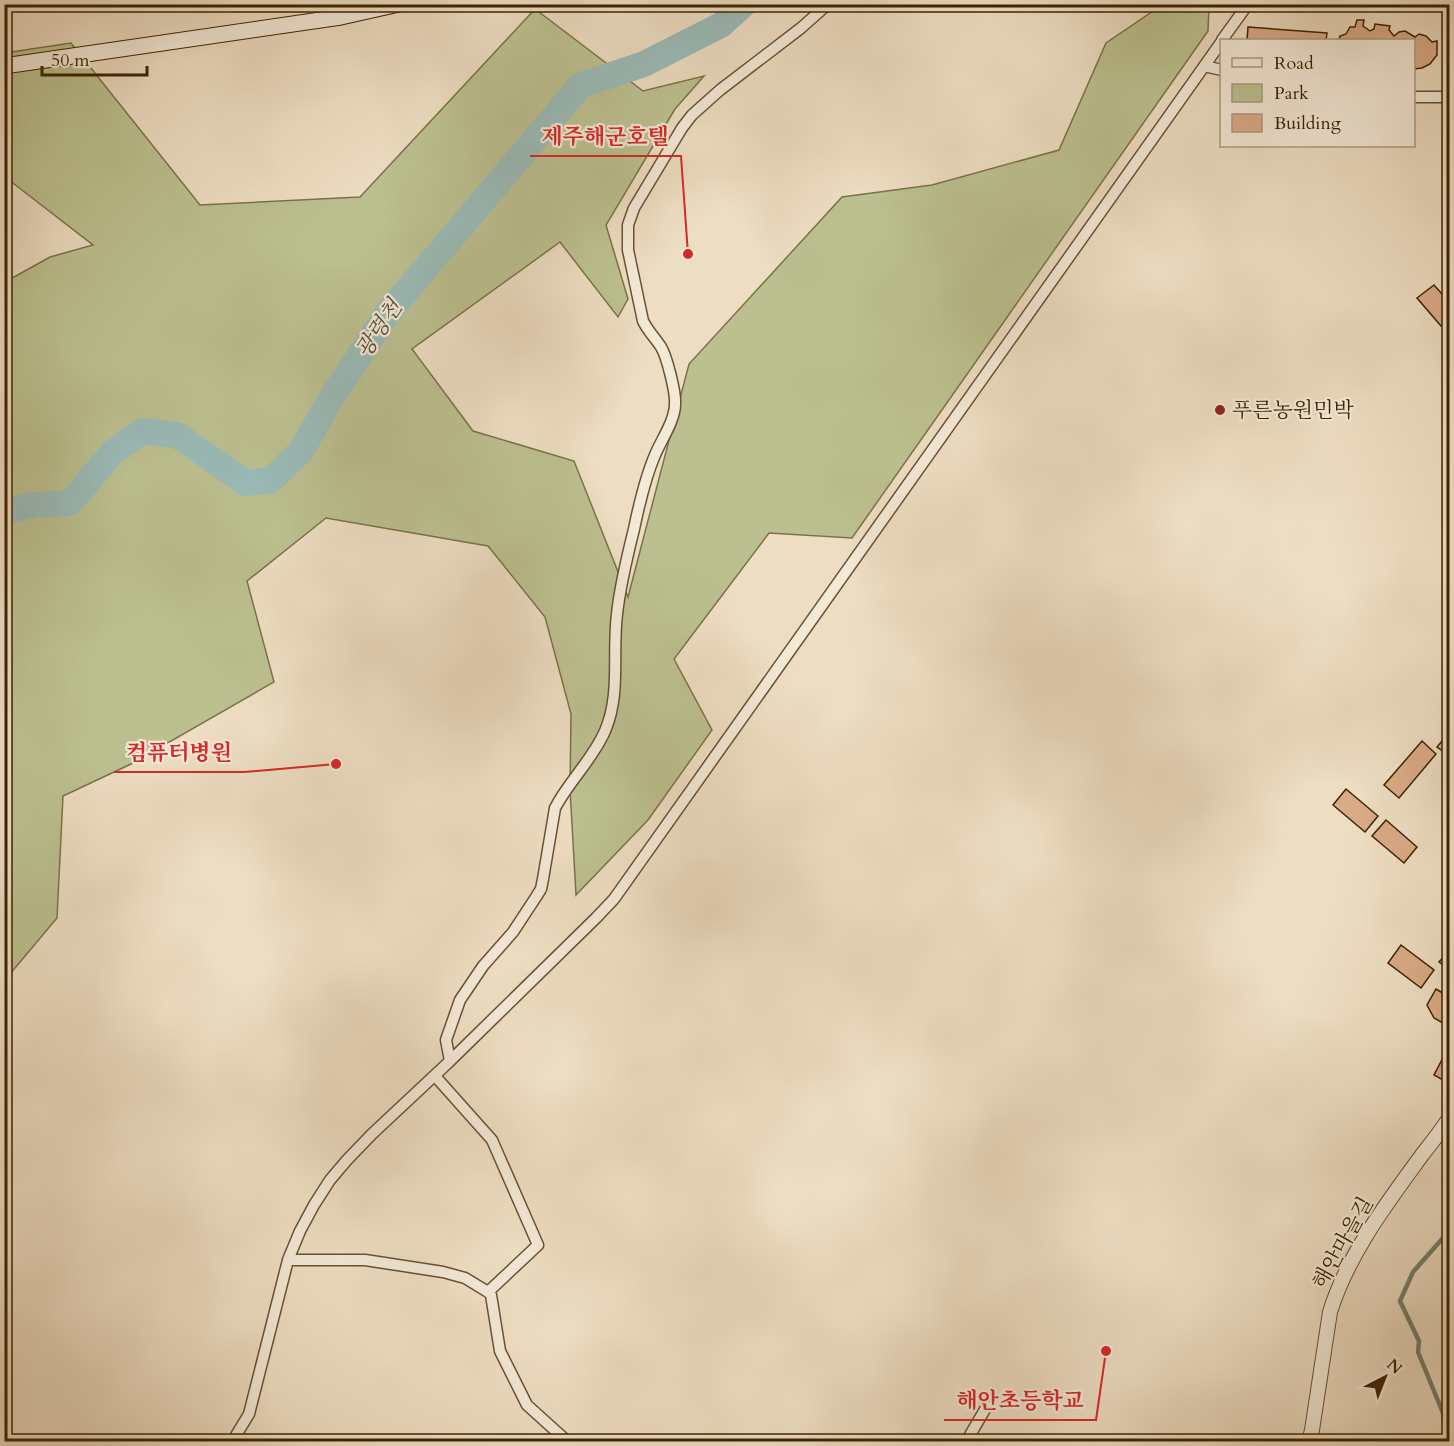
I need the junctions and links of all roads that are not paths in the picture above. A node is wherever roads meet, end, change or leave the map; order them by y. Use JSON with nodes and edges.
{"nodes":[{"id":1,"x":399,"y":4,"type":"edge"},
{"id":2,"x":828,"y":4,"type":"edge"},
{"id":3,"x":1248,"y":4,"type":"edge"},
{"id":4,"x":1223,"y":39,"type":"edge"},
{"id":5,"x":1220,"y":44,"type":"edge"},
{"id":6,"x":4,"y":66,"type":"edge"},
{"id":7,"x":1204,"y":66,"type":"junction"},
{"id":8,"x":1220,"y":70,"type":"edge"},
{"id":9,"x":1415,"y":97,"type":"edge"},
{"id":10,"x":1449,"y":97,"type":"edge"},
{"id":11,"x":450,"y":1061,"type":"junction"},
{"id":12,"x":435,"y":1076,"type":"junction"},
{"id":13,"x":1449,"y":1117,"type":"edge"},
{"id":14,"x":288,"y":1260,"type":"junction"},
{"id":15,"x":488,"y":1292,"type":"junction"},
{"id":16,"x":987,"y":1406,"type":"dead end"},
{"id":17,"x":232,"y":1442,"type":"edge"},
{"id":18,"x":568,"y":1442,"type":"edge"},
{"id":19,"x":966,"y":1442,"type":"edge"},
{"id":20,"x":1309,"y":1442,"type":"edge"}],
"edges":[{"from":1,"to":6,"type":"main road"},
{"from":2,"to":11,"type":"street"},
{"from":3,"to":4,"type":"street"},
{"from":5,"to":7,"type":"street"},
{"from":7,"to":8,"type":"street"},
{"from":7,"to":11,"type":"street"},
{"from":9,"to":10,"type":"street"},
{"from":11,"to":12,"type":"street"},
{"from":12,"to":14,"type":"street"},
{"from":12,"to":15,"type":"street"},
{"from":13,"to":20,"type":"street","name":"해안마을길"},
{"from":14,"to":15,"type":"street"},
{"from":14,"to":17,"type":"street"},
{"from":15,"to":18,"type":"street"},
{"from":16,"to":19,"type":"street"}]}
